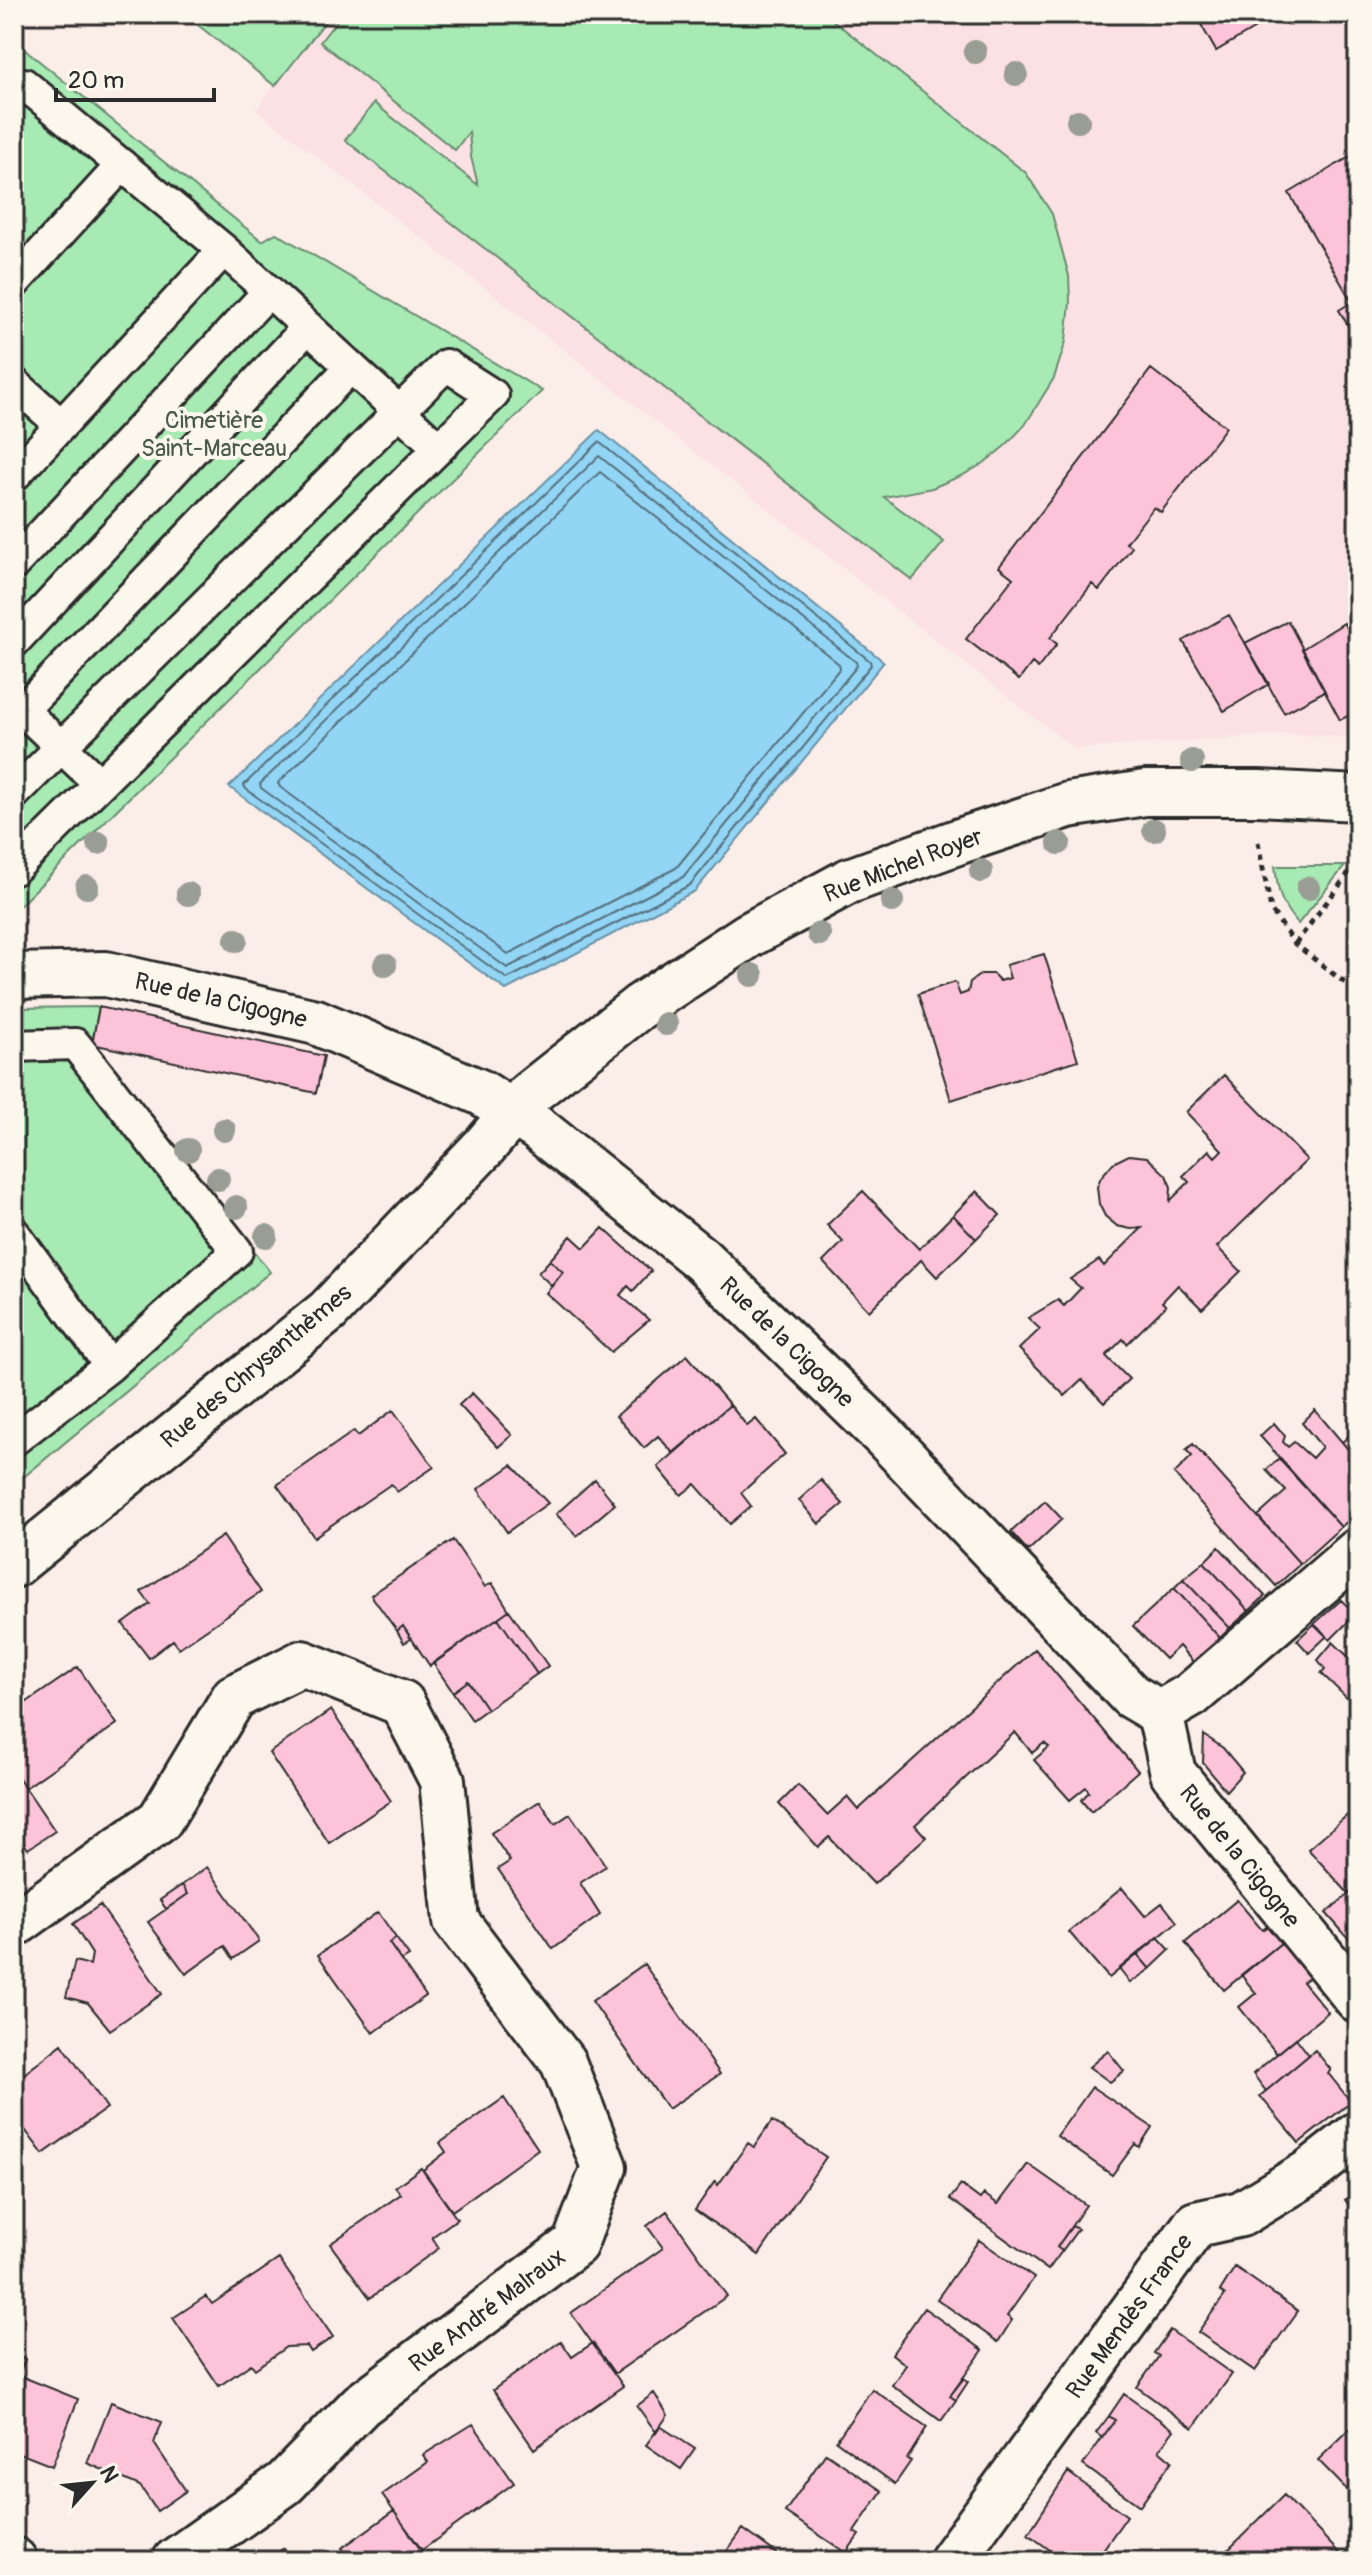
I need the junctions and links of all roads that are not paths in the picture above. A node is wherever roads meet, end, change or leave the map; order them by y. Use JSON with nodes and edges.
{"nodes":[{"id":1,"x":14,"y":94,"type":"edge"},
{"id":2,"x":122,"y":165,"type":"junction"},
{"id":3,"x":224,"y":250,"type":"junction"},
{"id":4,"x":14,"y":283,"type":"edge"},
{"id":5,"x":269,"y":291,"type":"junction"},
{"id":6,"x":308,"y":327,"type":"junction"},
{"id":7,"x":351,"y":367,"type":"junction"},
{"id":8,"x":14,"y":383,"type":"edge"},
{"id":9,"x":400,"y":411,"type":"junction"},
{"id":10,"x":61,"y":425,"type":"junction"},
{"id":11,"x":439,"y":448,"type":"junction"},
{"id":12,"x":14,"y":476,"type":"edge"},
{"id":13,"x":14,"y":564,"type":"edge"},
{"id":14,"x":14,"y":642,"type":"edge"},
{"id":15,"x":17,"y":710,"type":"edge"},
{"id":16,"x":61,"y":747,"type":"junction"},
{"id":17,"x":100,"y":784,"type":"junction"},
{"id":18,"x":14,"y":794,"type":"edge"},
{"id":19,"x":1358,"y":798,"type":"edge"},
{"id":20,"x":14,"y":869,"type":"edge"},
{"id":21,"x":14,"y":976,"type":"edge"},
{"id":22,"x":14,"y":1046,"type":"edge"},
{"id":23,"x":512,"y":1112,"type":"junction"},
{"id":24,"x":14,"y":1233,"type":"edge"},
{"id":25,"x":110,"y":1366,"type":"junction"},
{"id":26,"x":14,"y":1440,"type":"edge"},
{"id":27,"x":1358,"y":1551,"type":"edge"},
{"id":28,"x":14,"y":1565,"type":"edge"},
{"id":29,"x":1160,"y":1713,"type":"junction"},
{"id":30,"x":14,"y":1925,"type":"edge"},
{"id":31,"x":1358,"y":2000,"type":"edge"},
{"id":32,"x":1358,"y":2134,"type":"edge"},
{"id":33,"x":175,"y":2561,"type":"edge"},
{"id":34,"x":951,"y":2561,"type":"edge"}],
"edges":[{"from":1,"to":2,"type":"lane"},
{"from":2,"to":3,"type":"lane"},
{"from":2,"to":4,"type":"lane"},
{"from":3,"to":5,"type":"lane"},
{"from":3,"to":10,"type":"lane"},
{"from":5,"to":6,"type":"lane"},
{"from":5,"to":13,"type":"lane"},
{"from":6,"to":7,"type":"lane"},
{"from":6,"to":14,"type":"lane"},
{"from":7,"to":9,"type":"lane"},
{"from":7,"to":15,"type":"lane"},
{"from":8,"to":10,"type":"lane"},
{"from":9,"to":11,"type":"lane"},
{"from":9,"to":11,"type":"lane"},
{"from":9,"to":16,"type":"lane"},
{"from":10,"to":12,"type":"lane"},
{"from":11,"to":17,"type":"lane"},
{"from":15,"to":16,"type":"lane"},
{"from":16,"to":17,"type":"lane"},
{"from":16,"to":18,"type":"lane"},
{"from":17,"to":20,"type":"lane"},
{"from":19,"to":23,"type":"street","name":"Rue Michel Royer"},
{"from":21,"to":23,"type":"street","name":"Rue de la Cigogne"},
{"from":22,"to":25,"type":"lane"},
{"from":23,"to":28,"type":"street","name":"Rue des Chrysanthèmes"},
{"from":23,"to":29,"type":"street","name":"Rue de la Cigogne"},
{"from":24,"to":25,"type":"lane"},
{"from":25,"to":26,"type":"lane"},
{"from":27,"to":29,"type":"street"},
{"from":29,"to":31,"type":"street","name":"Rue de la Cigogne"},
{"from":30,"to":33,"type":"street","name":"Rue André Malraux"},
{"from":32,"to":34,"type":"street","name":"Rue Mendès France"}]}
